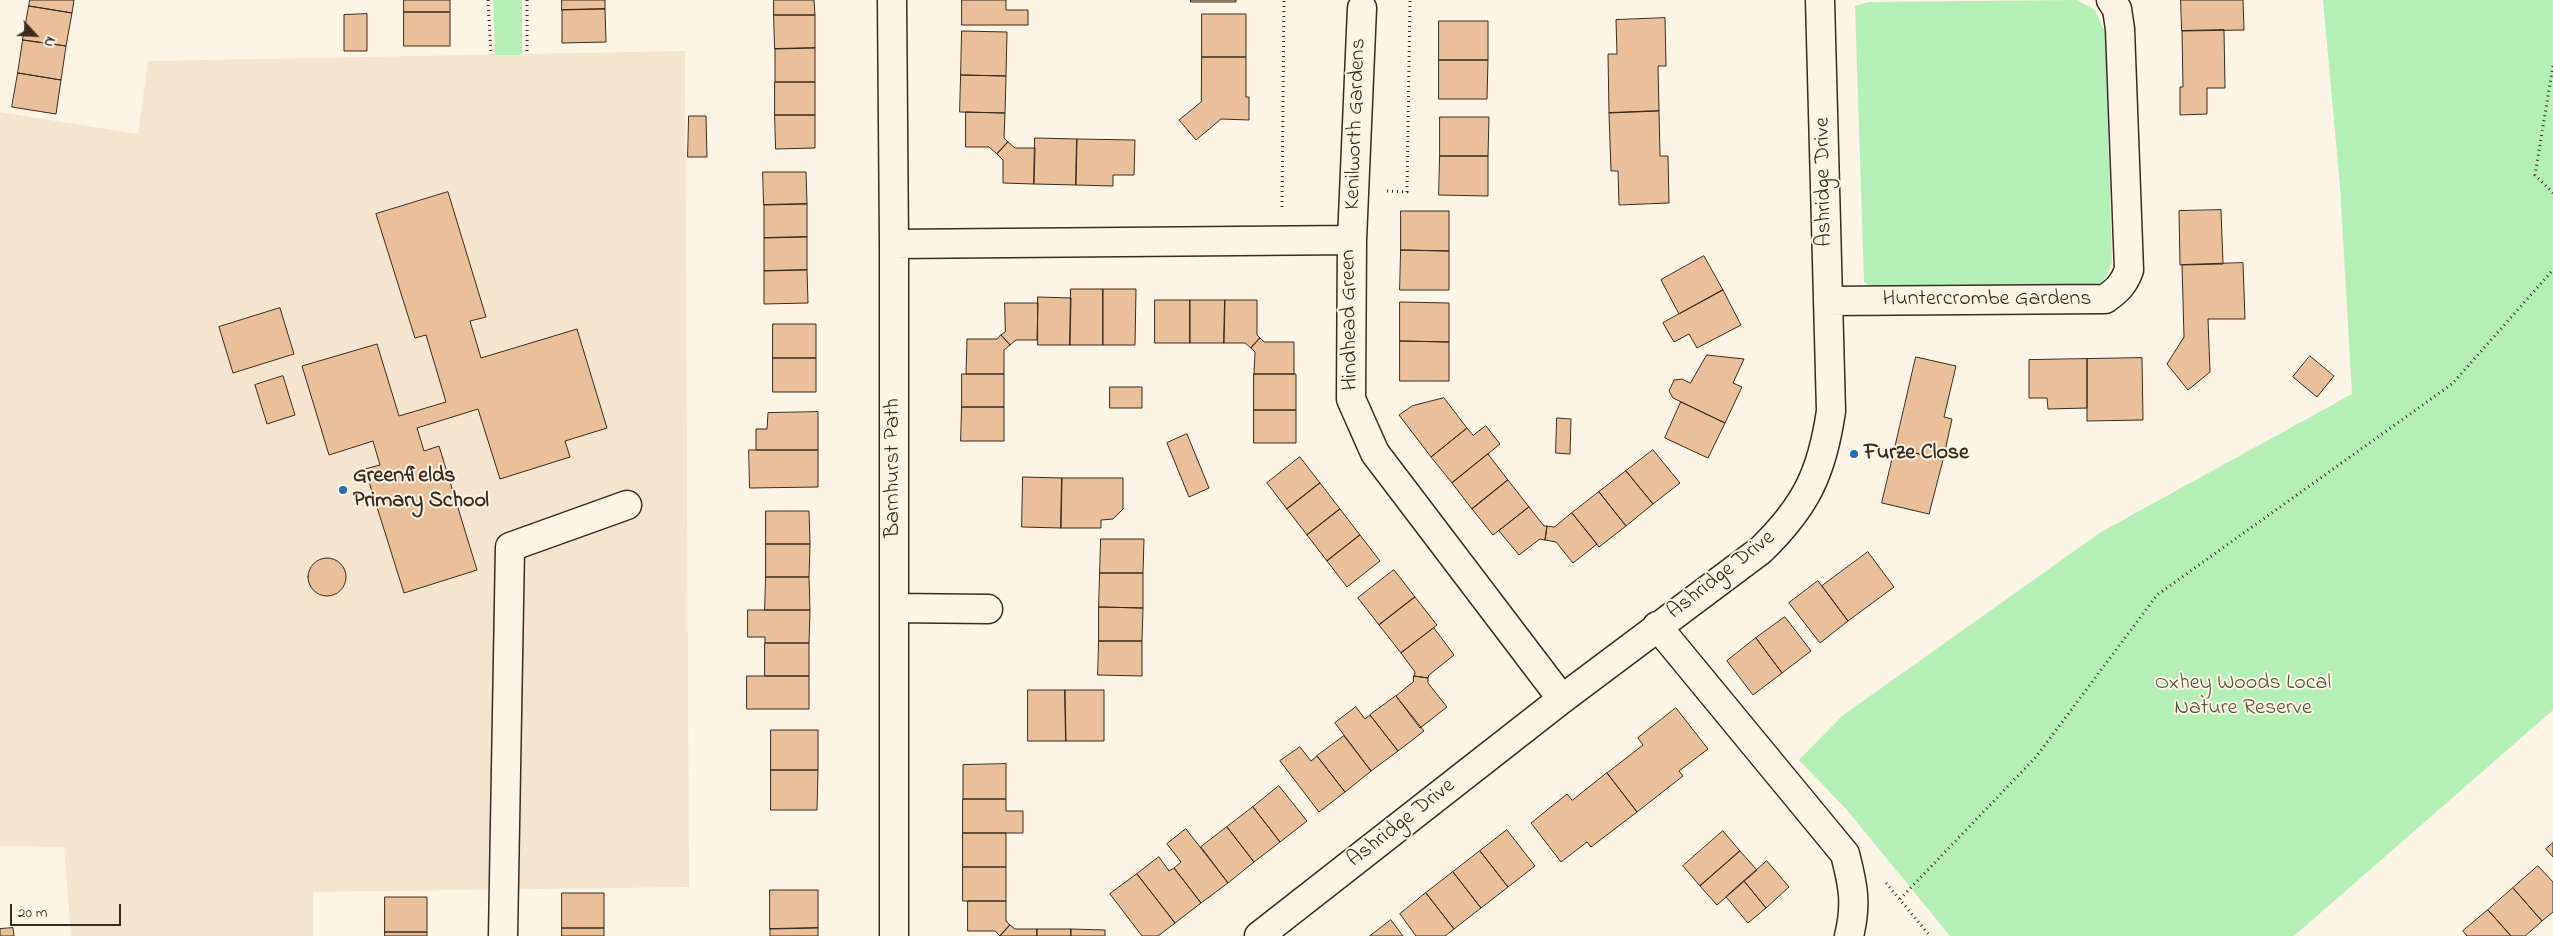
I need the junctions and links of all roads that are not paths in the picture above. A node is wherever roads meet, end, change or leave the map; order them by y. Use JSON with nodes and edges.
{"nodes":[{"id":1,"x":892,"y":0,"type":"edge"},
{"id":2,"x":1820,"y":0,"type":"edge"},
{"id":3,"x":2111,"y":0,"type":"edge"},
{"id":4,"x":1362,"y":8,"type":"dead end"},
{"id":5,"x":1352,"y":240,"type":"junction"},
{"id":6,"x":894,"y":244,"type":"junction"},
{"id":7,"x":1828,"y":301,"type":"junction"},
{"id":8,"x":627,"y":505,"type":"dead end"},
{"id":9,"x":894,"y":608,"type":"junction"},
{"id":10,"x":988,"y":609,"type":"dead end"},
{"id":11,"x":1657,"y":626,"type":"junction"},
{"id":12,"x":1562,"y":699,"type":"junction"},
{"id":13,"x":503,"y":936,"type":"edge"},
{"id":14,"x":894,"y":936,"type":"edge"},
{"id":15,"x":1259,"y":936,"type":"edge"},
{"id":16,"x":1849,"y":936,"type":"edge"}],
"edges":[{"from":1,"to":6,"type":"street","name":"Barnhurst Path"},
{"from":2,"to":7,"type":"street","name":"Ashridge Drive"},
{"from":3,"to":7,"type":"street","name":"Huntercrombe Gardens"},
{"from":4,"to":5,"type":"street","name":"Kenilworth Gardens"},
{"from":5,"to":6,"type":"street","name":"Hindhead Green"},
{"from":5,"to":12,"type":"street","name":"Hindhead Green"},
{"from":6,"to":9,"type":"street","name":"Barnhurst Path"},
{"from":7,"to":11,"type":"street","name":"Ashridge Drive"},
{"from":8,"to":13,"type":"street"},
{"from":9,"to":10,"type":"street"},
{"from":9,"to":14,"type":"street","name":"Barnhurst Path"},
{"from":11,"to":12,"type":"street","name":"Ashridge Drive"},
{"from":11,"to":16,"type":"street"},
{"from":12,"to":15,"type":"street","name":"Ashridge Drive"}]}
